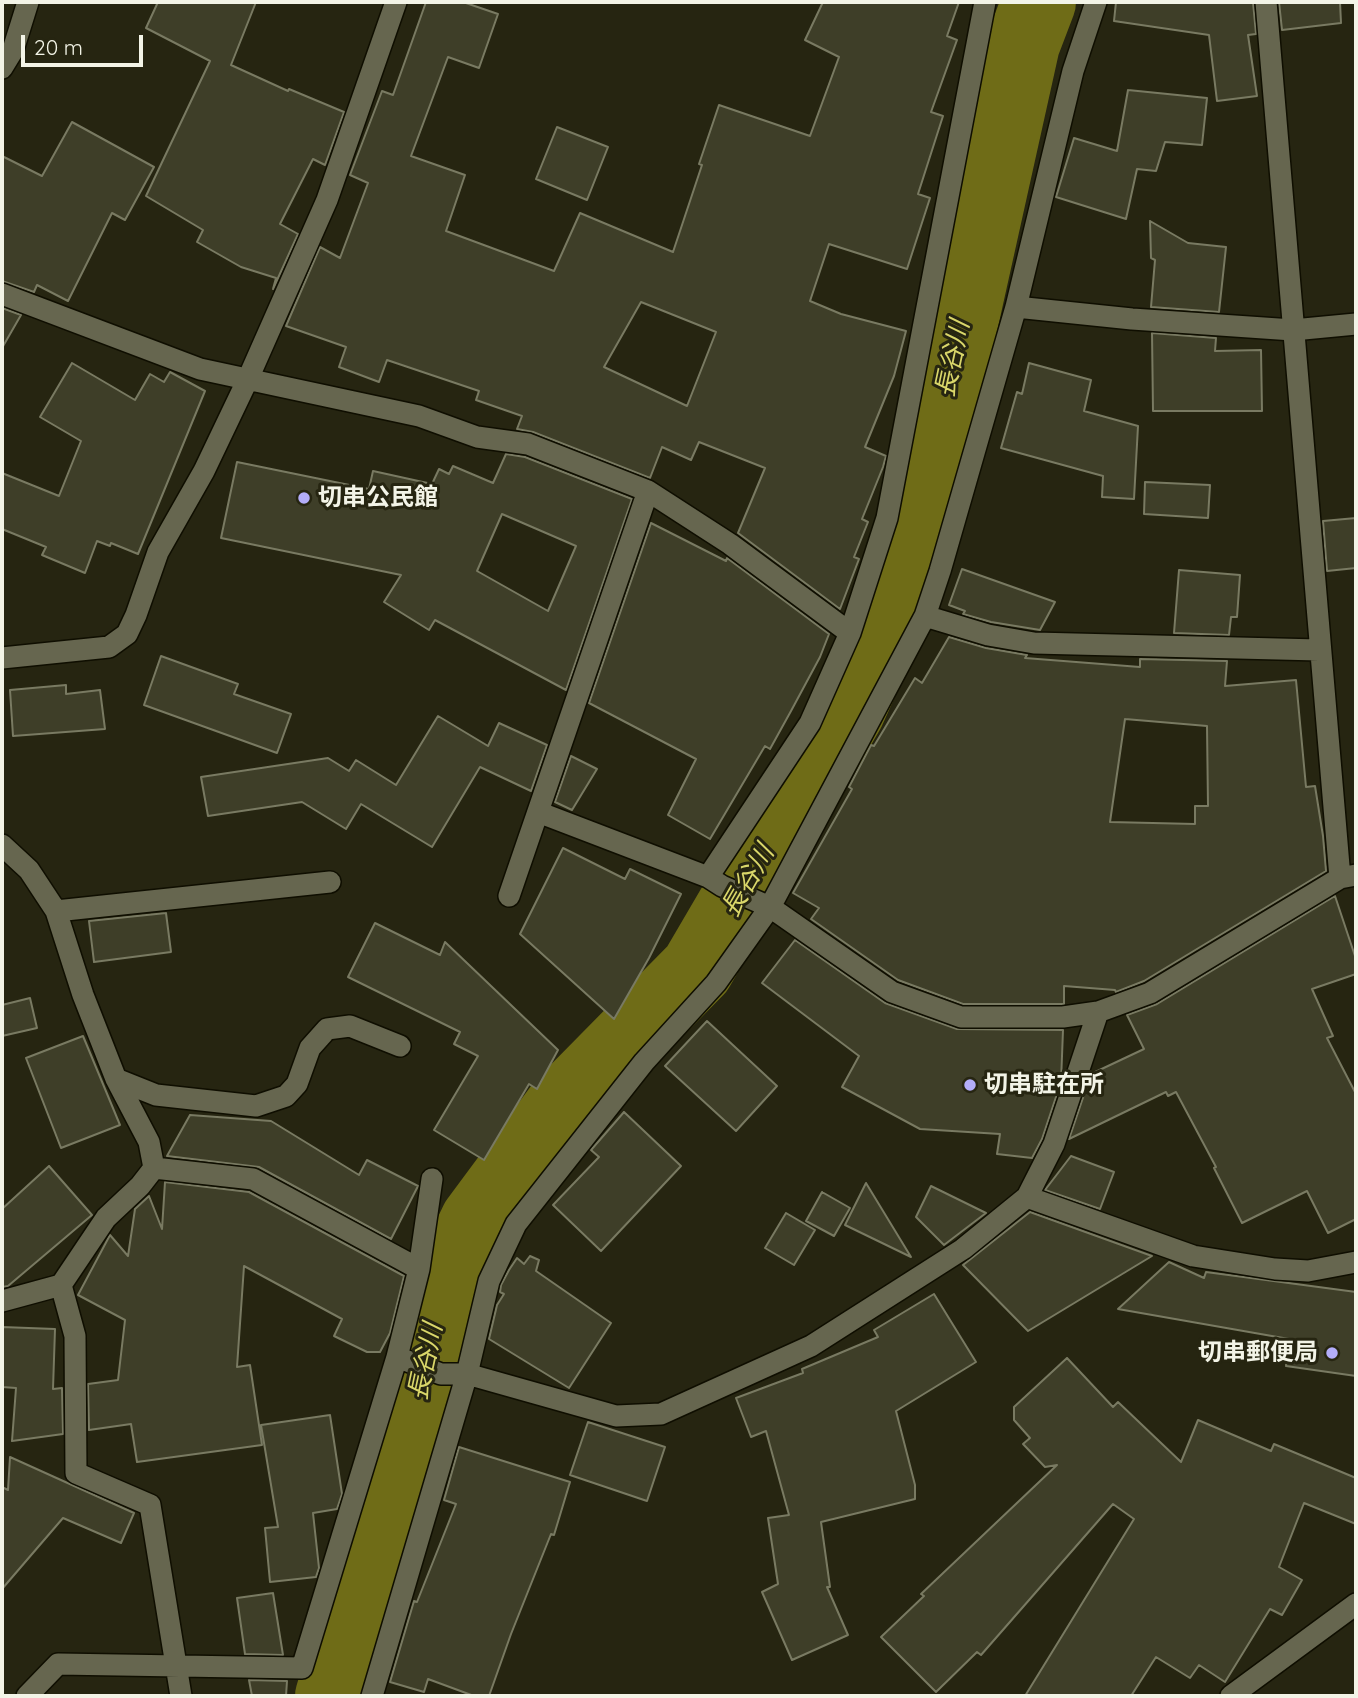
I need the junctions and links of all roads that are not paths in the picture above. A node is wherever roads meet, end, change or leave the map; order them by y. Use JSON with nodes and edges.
{"nodes":[{"id":1,"x":28,"y":2,"type":"edge"},
{"id":2,"x":396,"y":2,"type":"edge"},
{"id":3,"x":985,"y":2,"type":"edge"},
{"id":4,"x":1096,"y":2,"type":"edge"},
{"id":5,"x":1266,"y":2,"type":"edge"},
{"id":6,"x":2,"y":68,"type":"edge"},
{"id":7,"x":2,"y":294,"type":"edge"},
{"id":8,"x":1016,"y":307,"type":"junction"},
{"id":9,"x":1356,"y":324,"type":"edge"},
{"id":10,"x":1293,"y":330,"type":"junction"},
{"id":11,"x":247,"y":381,"type":"junction"},
{"id":12,"x":648,"y":491,"type":"junction"},
{"id":13,"x":925,"y":616,"type":"junction"},
{"id":14,"x":850,"y":633,"type":"junction"},
{"id":15,"x":1320,"y":650,"type":"junction"},
{"id":16,"x":2,"y":658,"type":"edge"},
{"id":17,"x":538,"y":812,"type":"junction"},
{"id":18,"x":2,"y":845,"type":"edge"},
{"id":19,"x":1348,"y":877,"type":"edge"},
{"id":20,"x":715,"y":881,"type":"junction"},
{"id":21,"x":330,"y":882,"type":"dead end"},
{"id":22,"x":509,"y":897,"type":"dead end"},
{"id":23,"x":763,"y":904,"type":"junction"},
{"id":24,"x":56,"y":911,"type":"junction"},
{"id":25,"x":1098,"y":1012,"type":"junction"},
{"id":26,"x":400,"y":1046,"type":"dead end"},
{"id":27,"x":117,"y":1079,"type":"junction"},
{"id":28,"x":154,"y":1168,"type":"junction"},
{"id":29,"x":432,"y":1179,"type":"dead end"},
{"id":30,"x":1027,"y":1197,"type":"junction"},
{"id":31,"x":1356,"y":1262,"type":"edge"},
{"id":32,"x":419,"y":1269,"type":"junction"},
{"id":33,"x":61,"y":1285,"type":"junction"},
{"id":34,"x":2,"y":1301,"type":"edge"},
{"id":35,"x":397,"y":1357,"type":"junction"},
{"id":36,"x":467,"y":1374,"type":"junction"},
{"id":37,"x":1356,"y":1604,"type":"edge"},
{"id":38,"x":175,"y":1667,"type":"junction"},
{"id":39,"x":27,"y":1696,"type":"edge"},
{"id":40,"x":181,"y":1696,"type":"edge"},
{"id":41,"x":372,"y":1696,"type":"edge"},
{"id":42,"x":1231,"y":1696,"type":"edge"}],
"edges":[{"from":1,"to":6,"type":"street"},
{"from":2,"to":11,"type":"street"},
{"from":3,"to":14,"type":"street"},
{"from":4,"to":8,"type":"street"},
{"from":5,"to":10,"type":"street"},
{"from":7,"to":11,"type":"street"},
{"from":8,"to":10,"type":"street"},
{"from":8,"to":13,"type":"street"},
{"from":9,"to":10,"type":"street"},
{"from":10,"to":15,"type":"street"},
{"from":11,"to":12,"type":"street"},
{"from":11,"to":16,"type":"street"},
{"from":12,"to":14,"type":"street"},
{"from":12,"to":17,"type":"street"},
{"from":13,"to":15,"type":"street"},
{"from":13,"to":23,"type":"street"},
{"from":14,"to":20,"type":"street"},
{"from":15,"to":19,"type":"street"},
{"from":17,"to":20,"type":"street"},
{"from":17,"to":22,"type":"street"},
{"from":18,"to":24,"type":"street"},
{"from":19,"to":25,"type":"street"},
{"from":20,"to":23,"type":"street"},
{"from":21,"to":24,"type":"street"},
{"from":23,"to":25,"type":"street"},
{"from":23,"to":36,"type":"street"},
{"from":24,"to":27,"type":"street"},
{"from":25,"to":30,"type":"street"},
{"from":26,"to":27,"type":"street"},
{"from":27,"to":28,"type":"street"},
{"from":28,"to":32,"type":"street"},
{"from":28,"to":33,"type":"street"},
{"from":29,"to":32,"type":"street"},
{"from":30,"to":31,"type":"street"},
{"from":30,"to":36,"type":"street"},
{"from":32,"to":35,"type":"street"},
{"from":33,"to":34,"type":"street"},
{"from":33,"to":38,"type":"street"},
{"from":35,"to":36,"type":"street"},
{"from":35,"to":38,"type":"street"},
{"from":36,"to":41,"type":"street"},
{"from":37,"to":42,"type":"street"},
{"from":38,"to":39,"type":"street"},
{"from":38,"to":40,"type":"street"}]}
